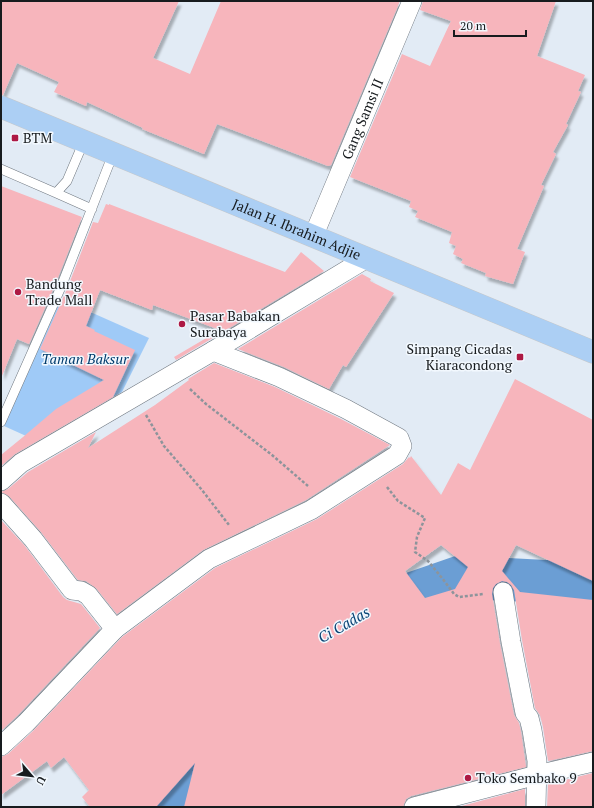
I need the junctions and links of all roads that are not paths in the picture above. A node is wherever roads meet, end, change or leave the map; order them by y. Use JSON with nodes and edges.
{"nodes":[{"id":1,"x":412,"y":1,"type":"edge"},
{"id":2,"x":1,"y":107,"type":"edge"},
{"id":3,"x":84,"y":141,"type":"junction"},
{"id":4,"x":114,"y":153,"type":"junction"},
{"id":5,"x":1,"y":169,"type":"edge"},
{"id":6,"x":56,"y":193,"type":"junction"},
{"id":7,"x":92,"y":209,"type":"junction"},
{"id":8,"x":313,"y":237,"type":"junction"},
{"id":9,"x":367,"y":258,"type":"junction"},
{"id":10,"x":213,"y":351,"type":"junction"},
{"id":11,"x":593,"y":352,"type":"edge"},
{"id":12,"x":1,"y":422,"type":"edge"},
{"id":13,"x":1,"y":481,"type":"edge"},
{"id":14,"x":1,"y":503,"type":"edge"},
{"id":15,"x":503,"y":592,"type":"road end"},
{"id":16,"x":115,"y":629,"type":"junction"},
{"id":17,"x":1,"y":746,"type":"edge"},
{"id":18,"x":593,"y":762,"type":"edge"},
{"id":19,"x":537,"y":774,"type":"junction"},
{"id":20,"x":414,"y":807,"type":"edge"},
{"id":21,"x":536,"y":807,"type":"edge"}],
"edges":[{"from":1,"to":8,"type":"street","name":"Gang Samsi II"},
{"from":2,"to":3,"type":"main road","name":"Jalan H. Ibrahim Adjie"},
{"from":3,"to":4,"type":"main road","name":"Jalan H. Ibrahim Adjie"},
{"from":3,"to":6,"type":"lane"},
{"from":4,"to":7,"type":"lane"},
{"from":4,"to":8,"type":"main road","name":"Jalan H. Ibrahim Adjie"},
{"from":5,"to":6,"type":"lane"},
{"from":6,"to":7,"type":"lane"},
{"from":7,"to":12,"type":"lane"},
{"from":8,"to":9,"type":"main road","name":"Jalan H. Ibrahim Adjie"},
{"from":9,"to":10,"type":"street"},
{"from":9,"to":11,"type":"main road","name":"Jalan H. Ibrahim Adjie"},
{"from":10,"to":13,"type":"street"},
{"from":10,"to":16,"type":"street"},
{"from":14,"to":16,"type":"street"},
{"from":15,"to":19,"type":"street"},
{"from":16,"to":17,"type":"street"},
{"from":18,"to":19,"type":"street"},
{"from":19,"to":20,"type":"street"},
{"from":19,"to":21,"type":"street"}]}
